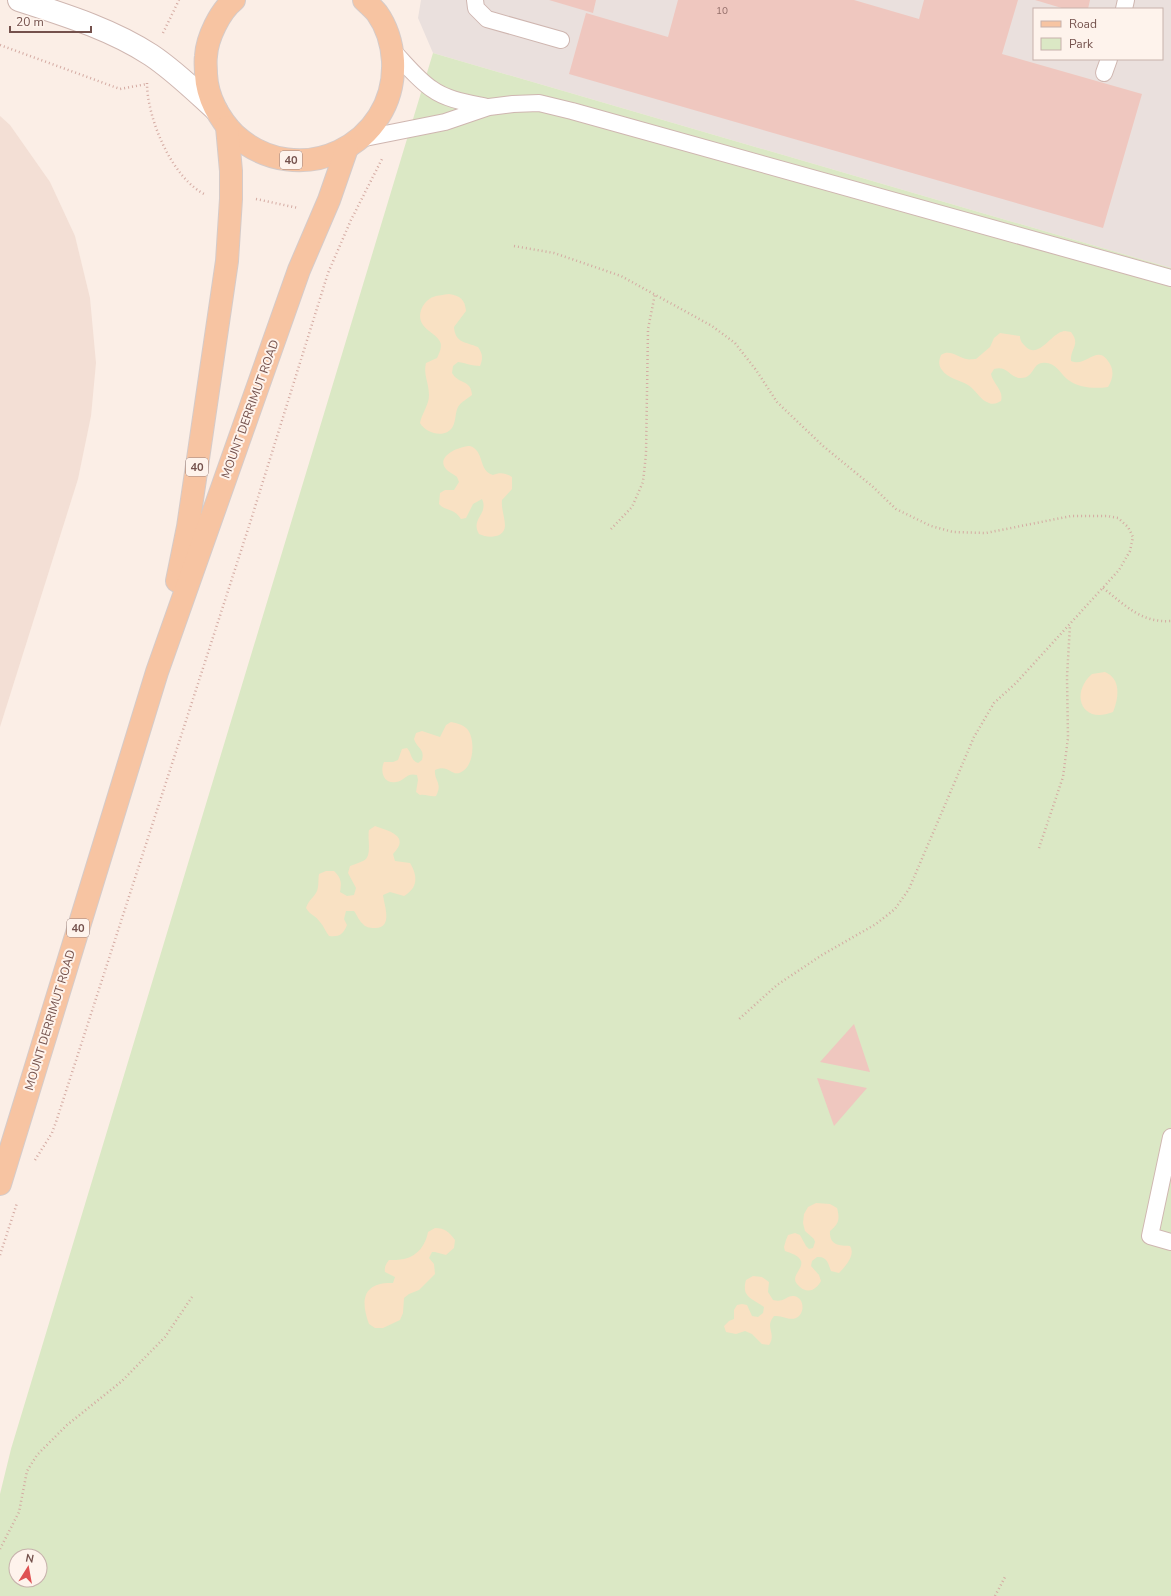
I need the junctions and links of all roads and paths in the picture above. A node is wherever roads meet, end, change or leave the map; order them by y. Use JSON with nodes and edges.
{"nodes":[{"id":1,"x":19,"y":0,"type":"edge"},
{"id":2,"x":179,"y":0,"type":"edge"},
{"id":3,"x":234,"y":0,"type":"edge"},
{"id":4,"x":475,"y":0,"type":"edge"},
{"id":5,"x":372,"y":4,"type":"edge"},
{"id":6,"x":561,"y":40,"type":"dead end"},
{"id":7,"x":0,"y":45,"type":"edge"},
{"id":8,"x":392,"y":50,"type":"junction"},
{"id":9,"x":151,"y":55,"type":"junction"},
{"id":10,"x":147,"y":84,"type":"junction"},
{"id":11,"x":489,"y":107,"type":"junction"},
{"id":12,"x":221,"y":119,"type":"junction"},
{"id":13,"x":353,"y":144,"type":"junction"},
{"id":14,"x":384,"y":156,"type":"dead end"},
{"id":15,"x":231,"y":199,"type":"junction"},
{"id":16,"x":323,"y":214,"type":"junction"},
{"id":17,"x":351,"y":220,"type":"junction"},
{"id":18,"x":514,"y":246,"type":"dead end"},
{"id":19,"x":1171,"y":278,"type":"edge"},
{"id":20,"x":655,"y":294,"type":"junction"},
{"id":21,"x":610,"y":529,"type":"dead end"},
{"id":22,"x":1102,"y":588,"type":"junction"},
{"id":23,"x":1171,"y":621,"type":"edge"},
{"id":24,"x":1070,"y":624,"type":"junction"},
{"id":25,"x":157,"y":672,"type":"junction"},
{"id":26,"x":1039,"y":848,"type":"dead end"},
{"id":27,"x":738,"y":1020,"type":"dead end"},
{"id":28,"x":1171,"y":1137,"type":"edge"},
{"id":29,"x":34,"y":1162,"type":"dead end"},
{"id":30,"x":0,"y":1184,"type":"edge"},
{"id":31,"x":18,"y":1200,"type":"dead end"},
{"id":32,"x":1171,"y":1242,"type":"edge"},
{"id":33,"x":0,"y":1255,"type":"edge"},
{"id":34,"x":192,"y":1297,"type":"dead end"},
{"id":35,"x":0,"y":1549,"type":"edge"},
{"id":36,"x":1005,"y":1577,"type":"dead end"},
{"id":37,"x":995,"y":1596,"type":"edge"}],
"edges":[{"from":1,"to":9,"type":"street"},
{"from":2,"to":9,"type":"path"},
{"from":3,"to":12,"type":"main road","number":"40"},
{"from":4,"to":6,"type":"lane"},
{"from":5,"to":8,"type":"main road","number":"40"},
{"from":7,"to":10,"type":"path"},
{"from":8,"to":11,"type":"lane"},
{"from":8,"to":13,"type":"main road","number":"40"},
{"from":9,"to":10,"type":"path"},
{"from":9,"to":12,"type":"street"},
{"from":10,"to":15,"type":"path"},
{"from":11,"to":13,"type":"lane"},
{"from":11,"to":19,"type":"lane"},
{"from":12,"to":13,"type":"main road","number":"40"},
{"from":12,"to":15,"type":"main road","name":"MOUNT DERRIMUT ROAD","number":"40"},
{"from":13,"to":16,"type":"main road","name":"MOUNT DERRIMUT ROAD","number":"40"},
{"from":14,"to":17,"type":"path"},
{"from":15,"to":16,"type":"path"},
{"from":15,"to":25,"type":"main road","name":"MOUNT DERRIMUT ROAD","number":"40"},
{"from":16,"to":17,"type":"path"},
{"from":16,"to":25,"type":"main road","name":"MOUNT DERRIMUT ROAD","number":"40"},
{"from":17,"to":29,"type":"path"},
{"from":18,"to":20,"type":"path"},
{"from":20,"to":21,"type":"path"},
{"from":20,"to":22,"type":"path"},
{"from":22,"to":23,"type":"path"},
{"from":22,"to":24,"type":"path"},
{"from":24,"to":26,"type":"path"},
{"from":24,"to":27,"type":"path"},
{"from":25,"to":30,"type":"main road","name":"MOUNT DERRIMUT ROAD","number":"40"},
{"from":28,"to":32,"type":"lane"},
{"from":31,"to":33,"type":"path"},
{"from":34,"to":35,"type":"path"},
{"from":36,"to":37,"type":"path"}]}
